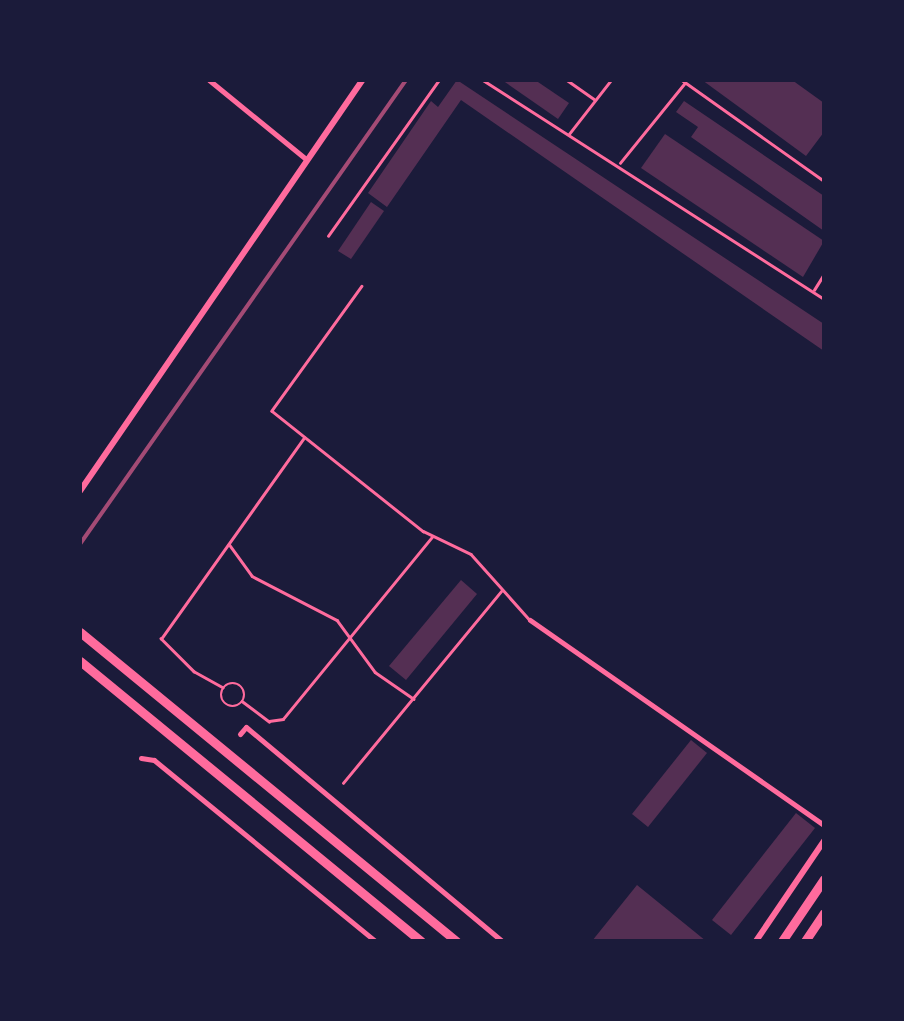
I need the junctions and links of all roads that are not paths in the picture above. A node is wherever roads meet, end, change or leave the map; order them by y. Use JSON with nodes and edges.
{"nodes":[{"id":1,"x":209,"y":80,"type":"edge"},
{"id":2,"x":362,"y":80,"type":"edge"},
{"id":3,"x":439,"y":80,"type":"edge"},
{"id":4,"x":483,"y":80,"type":"edge"},
{"id":5,"x":567,"y":80,"type":"edge"},
{"id":6,"x":611,"y":80,"type":"edge"},
{"id":7,"x":684,"y":81,"type":"edge"},
{"id":8,"x":595,"y":100,"type":"junction"},
{"id":9,"x":566,"y":136,"type":"junction"},
{"id":10,"x":306,"y":159,"type":"junction"},
{"id":11,"x":619,"y":164,"type":"junction"},
{"id":12,"x":824,"y":181,"type":"edge"},
{"id":13,"x":328,"y":236,"type":"dead end"},
{"id":14,"x":824,"y":274,"type":"edge"},
{"id":15,"x":362,"y":286,"type":"dead end"},
{"id":16,"x":813,"y":292,"type":"junction"},
{"id":17,"x":824,"y":299,"type":"edge"},
{"id":18,"x":305,"y":437,"type":"junction"},
{"id":19,"x":80,"y":491,"type":"edge"},
{"id":20,"x":433,"y":536,"type":"junction"},
{"id":21,"x":228,"y":543,"type":"junction"},
{"id":22,"x":502,"y":590,"type":"junction"},
{"id":23,"x":530,"y":620,"type":"joint"},
{"id":24,"x":80,"y":632,"type":"edge"},
{"id":25,"x":350,"y":637,"type":"junction"},
{"id":26,"x":80,"y":661,"type":"edge"},
{"id":27,"x":223,"y":688,"type":"junction"},
{"id":28,"x":414,"y":698,"type":"junction"},
{"id":29,"x":242,"y":701,"type":"junction"},
{"id":30,"x":240,"y":734,"type":"dead end"},
{"id":31,"x":141,"y":758,"type":"dead end"},
{"id":32,"x":343,"y":783,"type":"dead end"},
{"id":33,"x":824,"y":825,"type":"edge"},
{"id":34,"x":824,"y":841,"type":"edge"},
{"id":35,"x":824,"y":879,"type":"edge"},
{"id":36,"x":824,"y":913,"type":"edge"},
{"id":37,"x":376,"y":941,"type":"edge"},
{"id":38,"x":421,"y":941,"type":"edge"},
{"id":39,"x":456,"y":941,"type":"edge"},
{"id":40,"x":502,"y":941,"type":"edge"},
{"id":41,"x":756,"y":941,"type":"edge"},
{"id":42,"x":782,"y":941,"type":"edge"},
{"id":43,"x":805,"y":941,"type":"edge"}],
"edges":[{"from":1,"to":10,"type":"street"},
{"from":2,"to":10,"type":"street"},
{"from":3,"to":13,"type":"lane"},
{"from":4,"to":9,"type":"lane"},
{"from":5,"to":8,"type":"lane"},
{"from":6,"to":8,"type":"lane"},
{"from":7,"to":11,"type":"lane"},
{"from":7,"to":12,"type":"lane"},
{"from":8,"to":9,"type":"lane"},
{"from":9,"to":11,"type":"lane"},
{"from":10,"to":19,"type":"street"},
{"from":11,"to":16,"type":"lane"},
{"from":14,"to":16,"type":"lane"},
{"from":15,"to":18,"type":"lane"},
{"from":16,"to":17,"type":"lane"},
{"from":18,"to":20,"type":"lane"},
{"from":18,"to":21,"type":"lane"},
{"from":20,"to":22,"type":"lane"},
{"from":20,"to":25,"type":"lane"},
{"from":21,"to":25,"type":"lane"},
{"from":21,"to":27,"type":"lane"},
{"from":22,"to":23,"type":"lane"},
{"from":22,"to":28,"type":"lane"},
{"from":23,"to":33,"type":"street"},
{"from":24,"to":39,"type":"main road"},
{"from":25,"to":28,"type":"lane"},
{"from":25,"to":29,"type":"lane"},
{"from":26,"to":38,"type":"main road"},
{"from":27,"to":29,"type":"lane"},
{"from":27,"to":29,"type":"lane"},
{"from":28,"to":32,"type":"lane"},
{"from":30,"to":40,"type":"street"},
{"from":31,"to":37,"type":"street"},
{"from":34,"to":41,"type":"street"},
{"from":35,"to":42,"type":"main road"},
{"from":36,"to":43,"type":"main road"}]}
